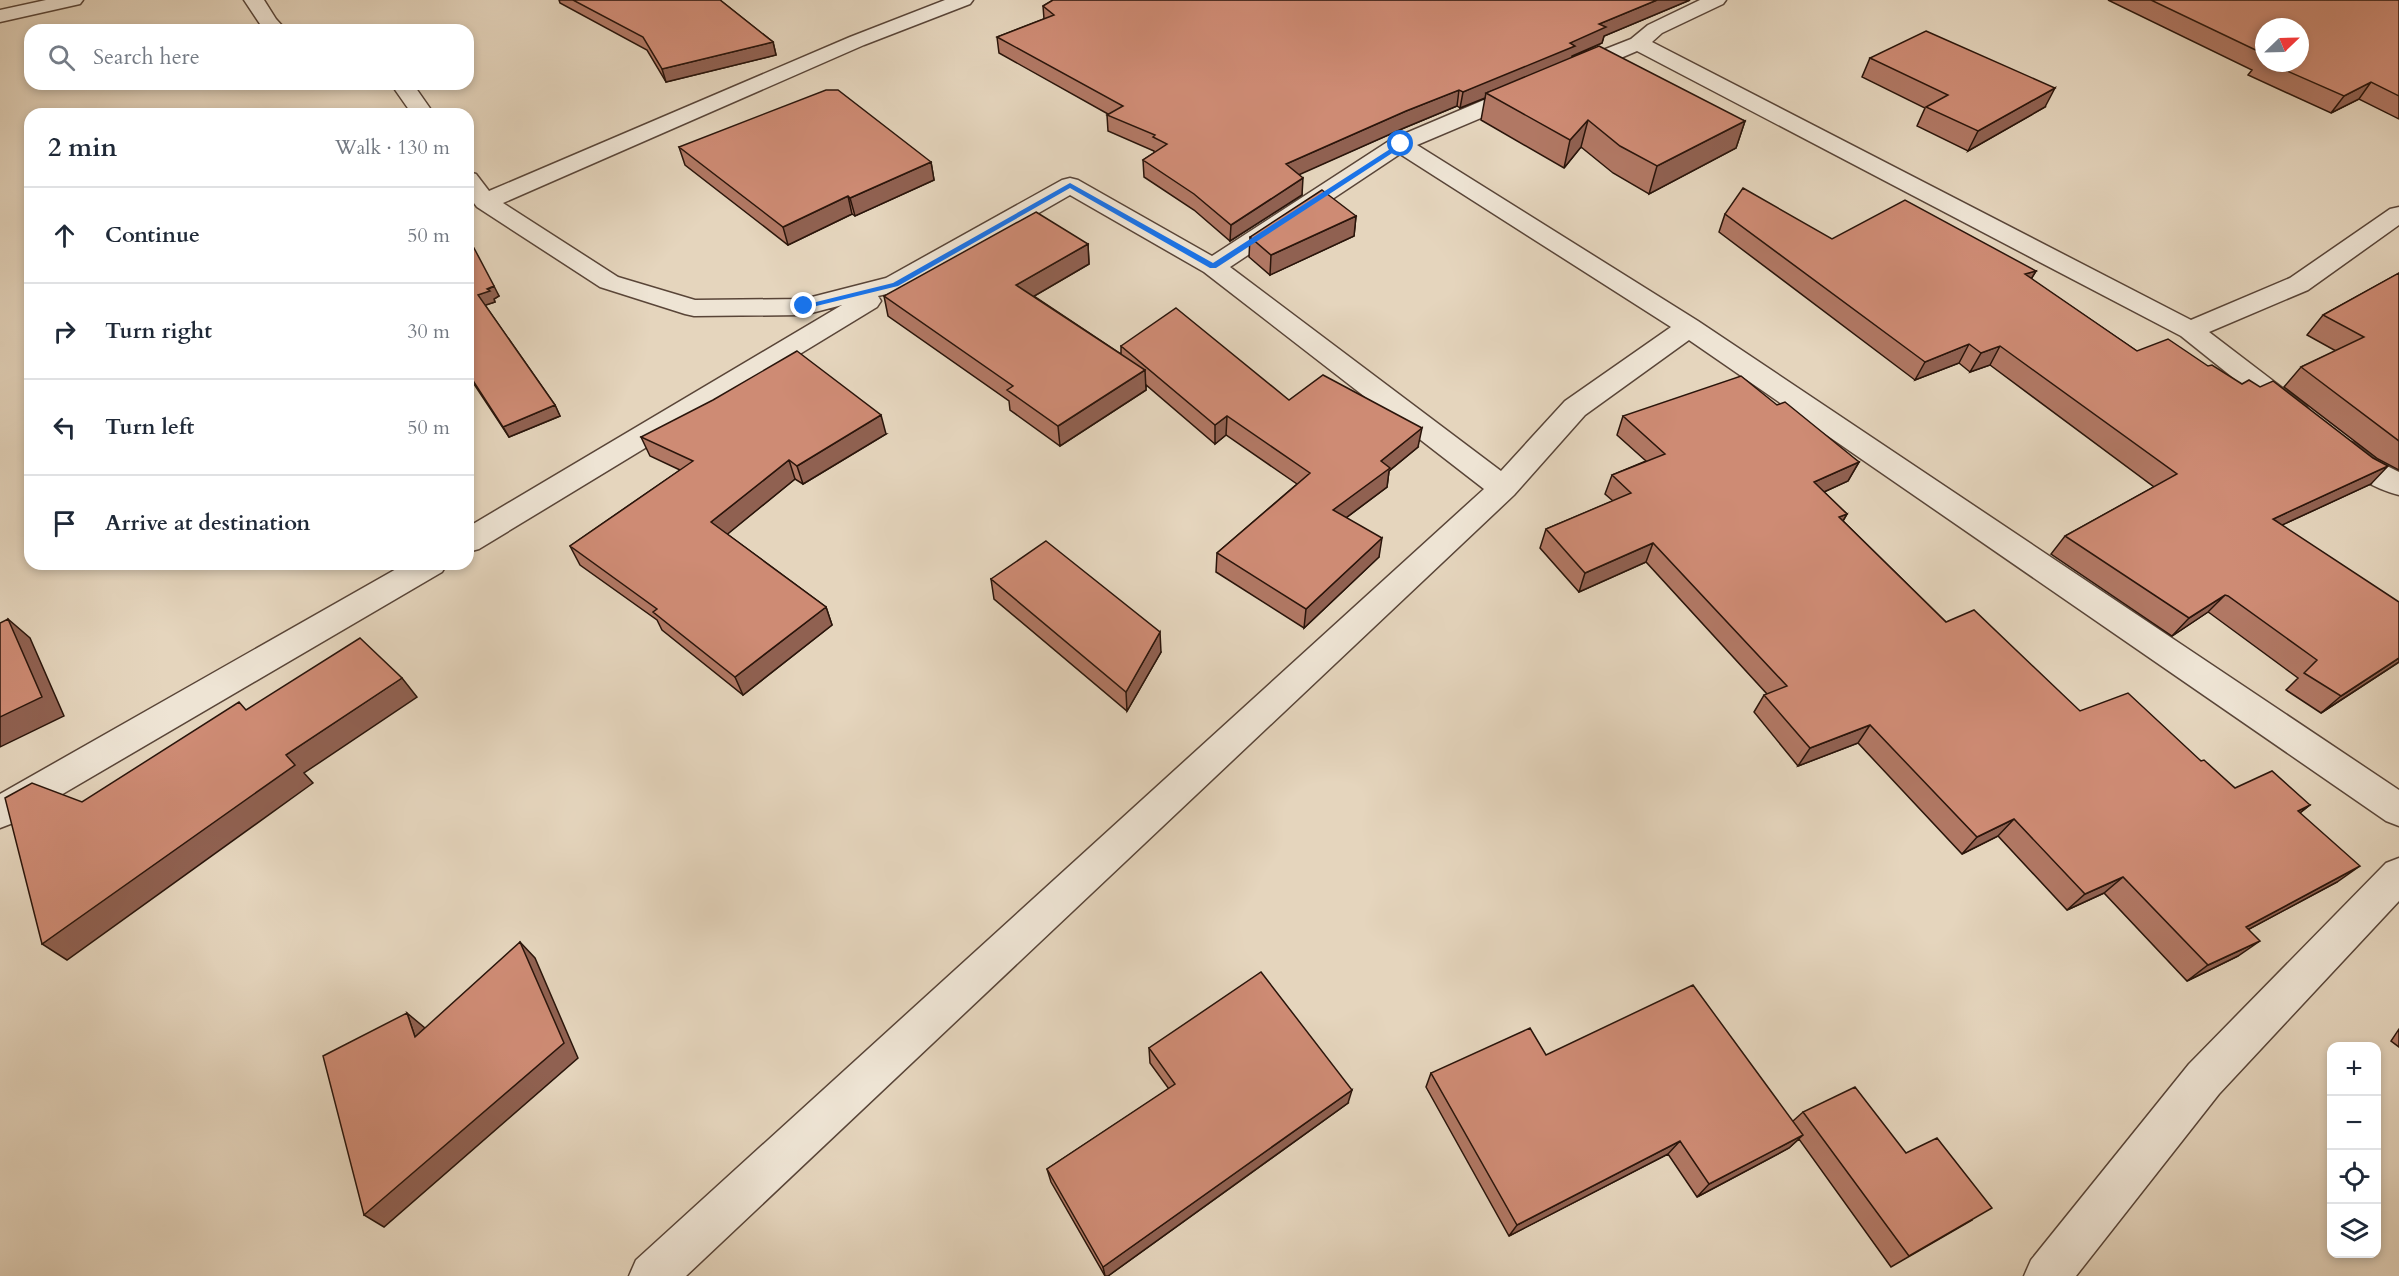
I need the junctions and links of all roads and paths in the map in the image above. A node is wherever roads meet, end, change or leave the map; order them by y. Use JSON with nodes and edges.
{"nodes":[{"id":1,"x":73,"y":0,"type":"edge"},
{"id":2,"x":254,"y":0,"type":"edge"},
{"id":3,"x":963,"y":0,"type":"edge"},
{"id":4,"x":1716,"y":0,"type":"edge"},
{"id":5,"x":0,"y":16,"type":"edge"},
{"id":6,"x":269,"y":24,"type":"edge"},
{"id":7,"x":1638,"y":43,"type":"junction"},
{"id":8,"x":406,"y":90,"type":"edge"},
{"id":9,"x":419,"y":108,"type":"edge"},
{"id":10,"x":1401,"y":144,"type":"junction"},
{"id":11,"x":474,"y":186,"type":"edge"},
{"id":12,"x":485,"y":202,"type":"junction"},
{"id":13,"x":2399,"y":214,"type":"edge"},
{"id":14,"x":1213,"y":267,"type":"junction"},
{"id":15,"x":895,"y":284,"type":"junction"},
{"id":16,"x":1689,"y":327,"type":"junction"},
{"id":17,"x":2190,"y":330,"type":"junction"},
{"id":18,"x":2399,"y":485,"type":"edge"},
{"id":19,"x":1503,"y":488,"type":"junction"},
{"id":20,"x":474,"y":538,"type":"edge"},
{"id":21,"x":420,"y":570,"type":"edge"},
{"id":22,"x":2397,"y":811,"type":"edge"},
{"id":23,"x":0,"y":812,"type":"edge"},
{"id":24,"x":2399,"y":875,"type":"edge"},
{"id":25,"x":652,"y":1276,"type":"edge"},
{"id":26,"x":2047,"y":1276,"type":"edge"}],
"edges":[{"from":1,"to":5,"type":"street"},
{"from":2,"to":6,"type":"street"},
{"from":3,"to":12,"type":"street"},
{"from":4,"to":7,"type":"street"},
{"from":7,"to":10,"type":"street"},
{"from":7,"to":17,"type":"street"},
{"from":8,"to":9,"type":"street"},
{"from":10,"to":14,"type":"street"},
{"from":10,"to":16,"type":"street"},
{"from":11,"to":12,"type":"street"},
{"from":12,"to":15,"type":"street"},
{"from":13,"to":17,"type":"street"},
{"from":14,"to":15,"type":"street"},
{"from":14,"to":19,"type":"street"},
{"from":15,"to":20,"type":"street"},
{"from":16,"to":19,"type":"street"},
{"from":16,"to":22,"type":"street"},
{"from":17,"to":18,"type":"street"},
{"from":19,"to":25,"type":"street"},
{"from":21,"to":23,"type":"street"},
{"from":24,"to":26,"type":"street"}]}
